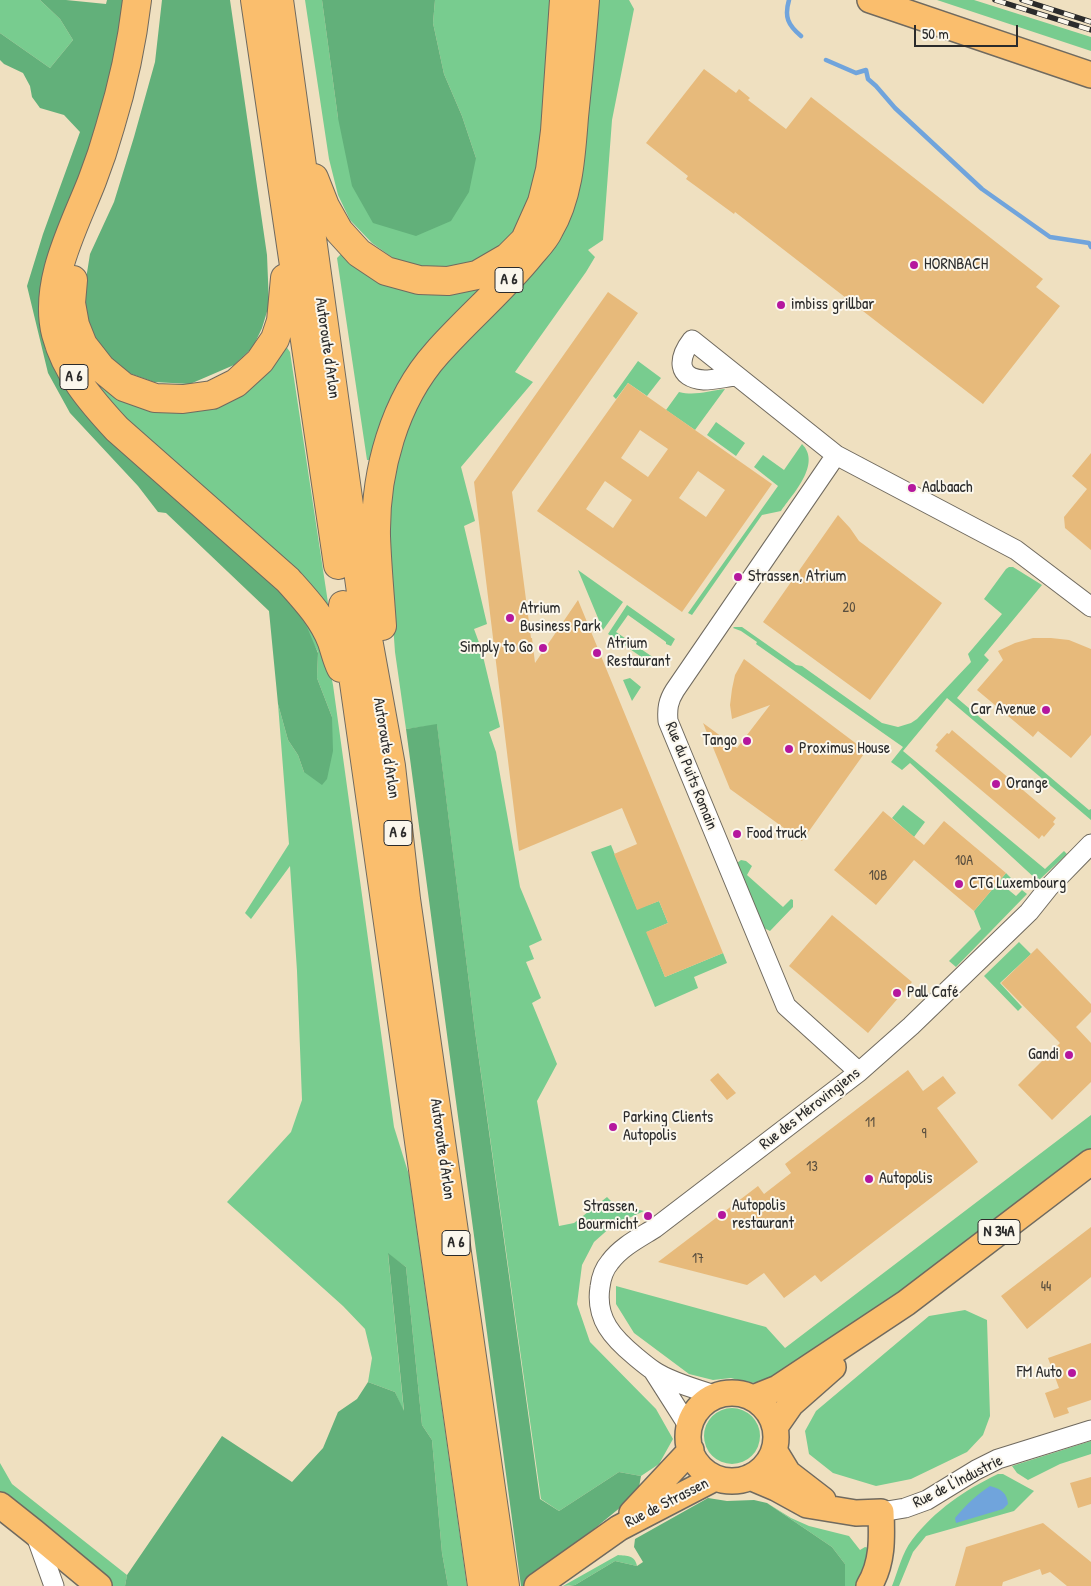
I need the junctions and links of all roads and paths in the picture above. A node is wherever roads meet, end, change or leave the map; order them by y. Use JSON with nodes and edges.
{"nodes":[{"id":1,"x":130,"y":0,"type":"edge"},
{"id":2,"x":137,"y":0,"type":"edge"},
{"id":3,"x":151,"y":0,"type":"edge"},
{"id":4,"x":255,"y":0,"type":"edge"},
{"id":5,"x":279,"y":0,"type":"edge"},
{"id":6,"x":557,"y":0,"type":"edge"},
{"id":7,"x":564,"y":0,"type":"edge"},
{"id":8,"x":577,"y":0,"type":"edge"},
{"id":9,"x":584,"y":0,"type":"edge"},
{"id":10,"x":870,"y":0,"type":"edge"},
{"id":11,"x":1091,"y":75,"type":"edge"},
{"id":12,"x":557,"y":96,"type":"junction"},
{"id":13,"x":296,"y":125,"type":"junction"},
{"id":14,"x":110,"y":127,"type":"junction"},
{"id":15,"x":565,"y":190,"type":"junction"},
{"id":16,"x":292,"y":252,"type":"junction"},
{"id":17,"x":736,"y":376,"type":"dead end"},
{"id":18,"x":836,"y":455,"type":"junction"},
{"id":19,"x":1091,"y":607,"type":"edge"},
{"id":20,"x":358,"y":706,"type":"junction"},
{"id":21,"x":391,"y":766,"type":"junction"},
{"id":22,"x":1091,"y":844,"type":"edge"},
{"id":23,"x":859,"y":1072,"type":"junction"},
{"id":24,"x":1091,"y":1162,"type":"edge"},
{"id":25,"x":906,"y":1303,"type":"junction"},
{"id":26,"x":654,"y":1372,"type":"junction"},
{"id":27,"x":718,"y":1396,"type":"junction"},
{"id":28,"x":753,"y":1398,"type":"junction"},
{"id":29,"x":1091,"y":1430,"type":"edge"},
{"id":30,"x":690,"y":1438,"type":"junction"},
{"id":31,"x":774,"y":1438,"type":"junction"},
{"id":32,"x":750,"y":1477,"type":"junction"},
{"id":33,"x":715,"y":1478,"type":"junction"},
{"id":34,"x":0,"y":1505,"type":"edge"},
{"id":35,"x":835,"y":1508,"type":"junction"},
{"id":36,"x":881,"y":1512,"type":"junction"},
{"id":37,"x":619,"y":1528,"type":"junction"},
{"id":38,"x":34,"y":1532,"type":"junction"},
{"id":39,"x":546,"y":1580,"type":"edge"},
{"id":40,"x":54,"y":1586,"type":"edge"},
{"id":41,"x":99,"y":1586,"type":"edge"},
{"id":42,"x":482,"y":1586,"type":"edge"},
{"id":43,"x":505,"y":1586,"type":"edge"},
{"id":44,"x":869,"y":1586,"type":"edge"}],
"edges":[{"from":1,"to":14,"type":"highway","number":"A 6"},
{"from":2,"to":14,"type":"highway","number":"A 6"},
{"from":3,"to":16,"type":"highway","number":"A 6"},
{"from":4,"to":16,"type":"highway","name":"Autoroute d'Arlon","number":"A 6"},
{"from":5,"to":13,"type":"highway","name":"Autoroute d'Arlon","number":"A 6"},
{"from":6,"to":12,"type":"highway","number":"A 6"},
{"from":7,"to":12,"type":"highway","number":"A 6"},
{"from":8,"to":15,"type":"highway","number":"A 6"},
{"from":9,"to":15,"type":"highway","number":"A 6"},
{"from":10,"to":11,"type":"main road"},
{"from":12,"to":13,"type":"highway","number":"A 6"},
{"from":13,"to":21,"type":"highway","name":"Autoroute d'Arlon","number":"A 6"},
{"from":14,"to":20,"type":"highway","number":"A 6"},
{"from":15,"to":21,"type":"highway","number":"A 6"},
{"from":16,"to":20,"type":"highway","name":"Autoroute d'Arlon","number":"A 6"},
{"from":17,"to":18,"type":"street"},
{"from":18,"to":19,"type":"street"},
{"from":18,"to":23,"type":"street","name":"Rue du Puits Romain"},
{"from":20,"to":42,"type":"highway","name":"Autoroute d'Arlon","number":"A 6"},
{"from":21,"to":43,"type":"highway","name":"Autoroute d'Arlon","number":"A 6"},
{"from":22,"to":23,"type":"street","name":"Rue des Mérovingiens"},
{"from":23,"to":26,"type":"street","name":"Rue des Mérovingiens"},
{"from":24,"to":25,"type":"main road","number":"N 34A"},
{"from":25,"to":28,"type":"main road","number":"N 34A"},
{"from":25,"to":31,"type":"main road","number":"N 34A"},
{"from":26,"to":27,"type":"street","name":"Rue des Mérovingiens"},
{"from":26,"to":30,"type":"street","name":"Rue des Mérovingiens"},
{"from":27,"to":28,"type":"main road"},
{"from":27,"to":30,"type":"main road"},
{"from":28,"to":31,"type":"main road"},
{"from":29,"to":36,"type":"street","name":"Rue de l'Industrie"},
{"from":30,"to":33,"type":"main road"},
{"from":30,"to":37,"type":"main road","name":"Rue de Strassen"},
{"from":31,"to":32,"type":"main road"},
{"from":31,"to":35,"type":"main road"},
{"from":32,"to":33,"type":"main road"},
{"from":32,"to":35,"type":"main road"},
{"from":33,"to":37,"type":"main road","name":"Rue de Strassen"},
{"from":34,"to":38,"type":"main road"},
{"from":35,"to":36,"type":"main road"},
{"from":36,"to":44,"type":"main road"},
{"from":37,"to":39,"type":"main road","name":"Rue de Strassen"},
{"from":38,"to":40,"type":"street"},
{"from":38,"to":41,"type":"main road"}]}
